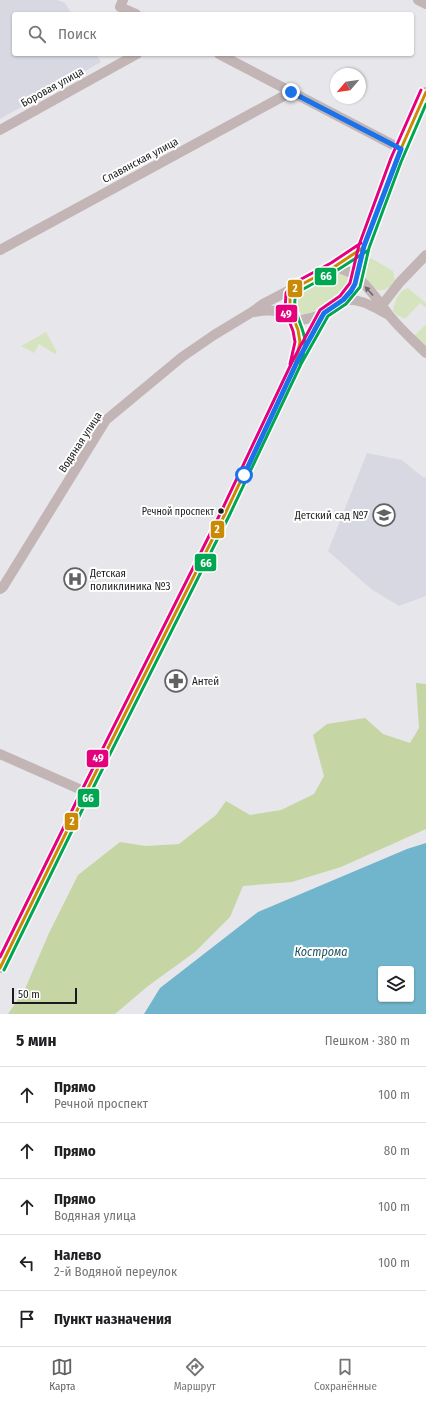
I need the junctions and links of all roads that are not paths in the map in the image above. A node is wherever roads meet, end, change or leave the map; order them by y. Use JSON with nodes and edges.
{"nodes":[{"id":1,"x":418,"y":0,"type":"edge"},
{"id":2,"x":122,"y":4,"type":"edge"},
{"id":3,"x":426,"y":4,"type":"edge"},
{"id":4,"x":133,"y":12,"type":"edge"},
{"id":5,"x":134,"y":56,"type":"edge"},
{"id":6,"x":223,"y":56,"type":"edge"},
{"id":7,"x":291,"y":92,"type":"junction"},
{"id":8,"x":426,"y":92,"type":"edge"},
{"id":9,"x":0,"y":130,"type":"edge"},
{"id":10,"x":401,"y":149,"type":"junction"},
{"id":11,"x":364,"y":246,"type":"junction"},
{"id":12,"x":0,"y":250,"type":"edge"},
{"id":13,"x":426,"y":255,"type":"edge"},
{"id":14,"x":334,"y":267,"type":"junction"},
{"id":15,"x":356,"y":276,"type":"junction"},
{"id":16,"x":294,"y":288,"type":"junction"},
{"id":17,"x":343,"y":300,"type":"junction"},
{"id":18,"x":382,"y":305,"type":"junction"},
{"id":19,"x":252,"y":312,"type":"junction"},
{"id":20,"x":324,"y":313,"type":"junction"},
{"id":21,"x":389,"y":315,"type":"junction"},
{"id":22,"x":293,"y":318,"type":"junction"},
{"id":23,"x":426,"y":353,"type":"edge"},
{"id":24,"x":297,"y":362,"type":"junction"},
{"id":25,"x":0,"y":589,"type":"edge"},
{"id":26,"x":0,"y":754,"type":"edge"},
{"id":27,"x":86,"y":792,"type":"junction"},
{"id":28,"x":0,"y":968,"type":"edge"}],
"edges":[{"from":1,"to":3,"type":"street"},
{"from":2,"to":4,"type":"street"},
{"from":5,"to":9,"type":"street","name":"Боровая улица"},
{"from":6,"to":7,"type":"street"},
{"from":7,"to":10,"type":"street"},
{"from":7,"to":12,"type":"street","name":"Славянская улица"},
{"from":8,"to":10,"type":"street"},
{"from":10,"to":11,"type":"street"},
{"from":11,"to":14,"type":"street","name":"Водяная улица"},
{"from":11,"to":15,"type":"street"},
{"from":13,"to":18,"type":"street"},
{"from":14,"to":15,"type":"street"},
{"from":14,"to":16,"type":"street","name":"Водяная улица"},
{"from":15,"to":17,"type":"street"},
{"from":18,"to":15,"type":"street","one_way":true},
{"from":16,"to":19,"type":"street","name":"Водяная улица"},
{"from":16,"to":22,"type":"street"},
{"from":17,"to":20,"type":"street"},
{"from":17,"to":21,"type":"street"},
{"from":18,"to":21,"type":"street"},
{"from":19,"to":22,"type":"street"},
{"from":19,"to":25,"type":"street","name":"Водяная улица"},
{"from":20,"to":22,"type":"street"},
{"from":20,"to":24,"type":"street"},
{"from":21,"to":23,"type":"street"},
{"from":22,"to":24,"type":"street"},
{"from":24,"to":27,"type":"street"},
{"from":26,"to":27,"type":"street"},
{"from":27,"to":28,"type":"street"}]}
